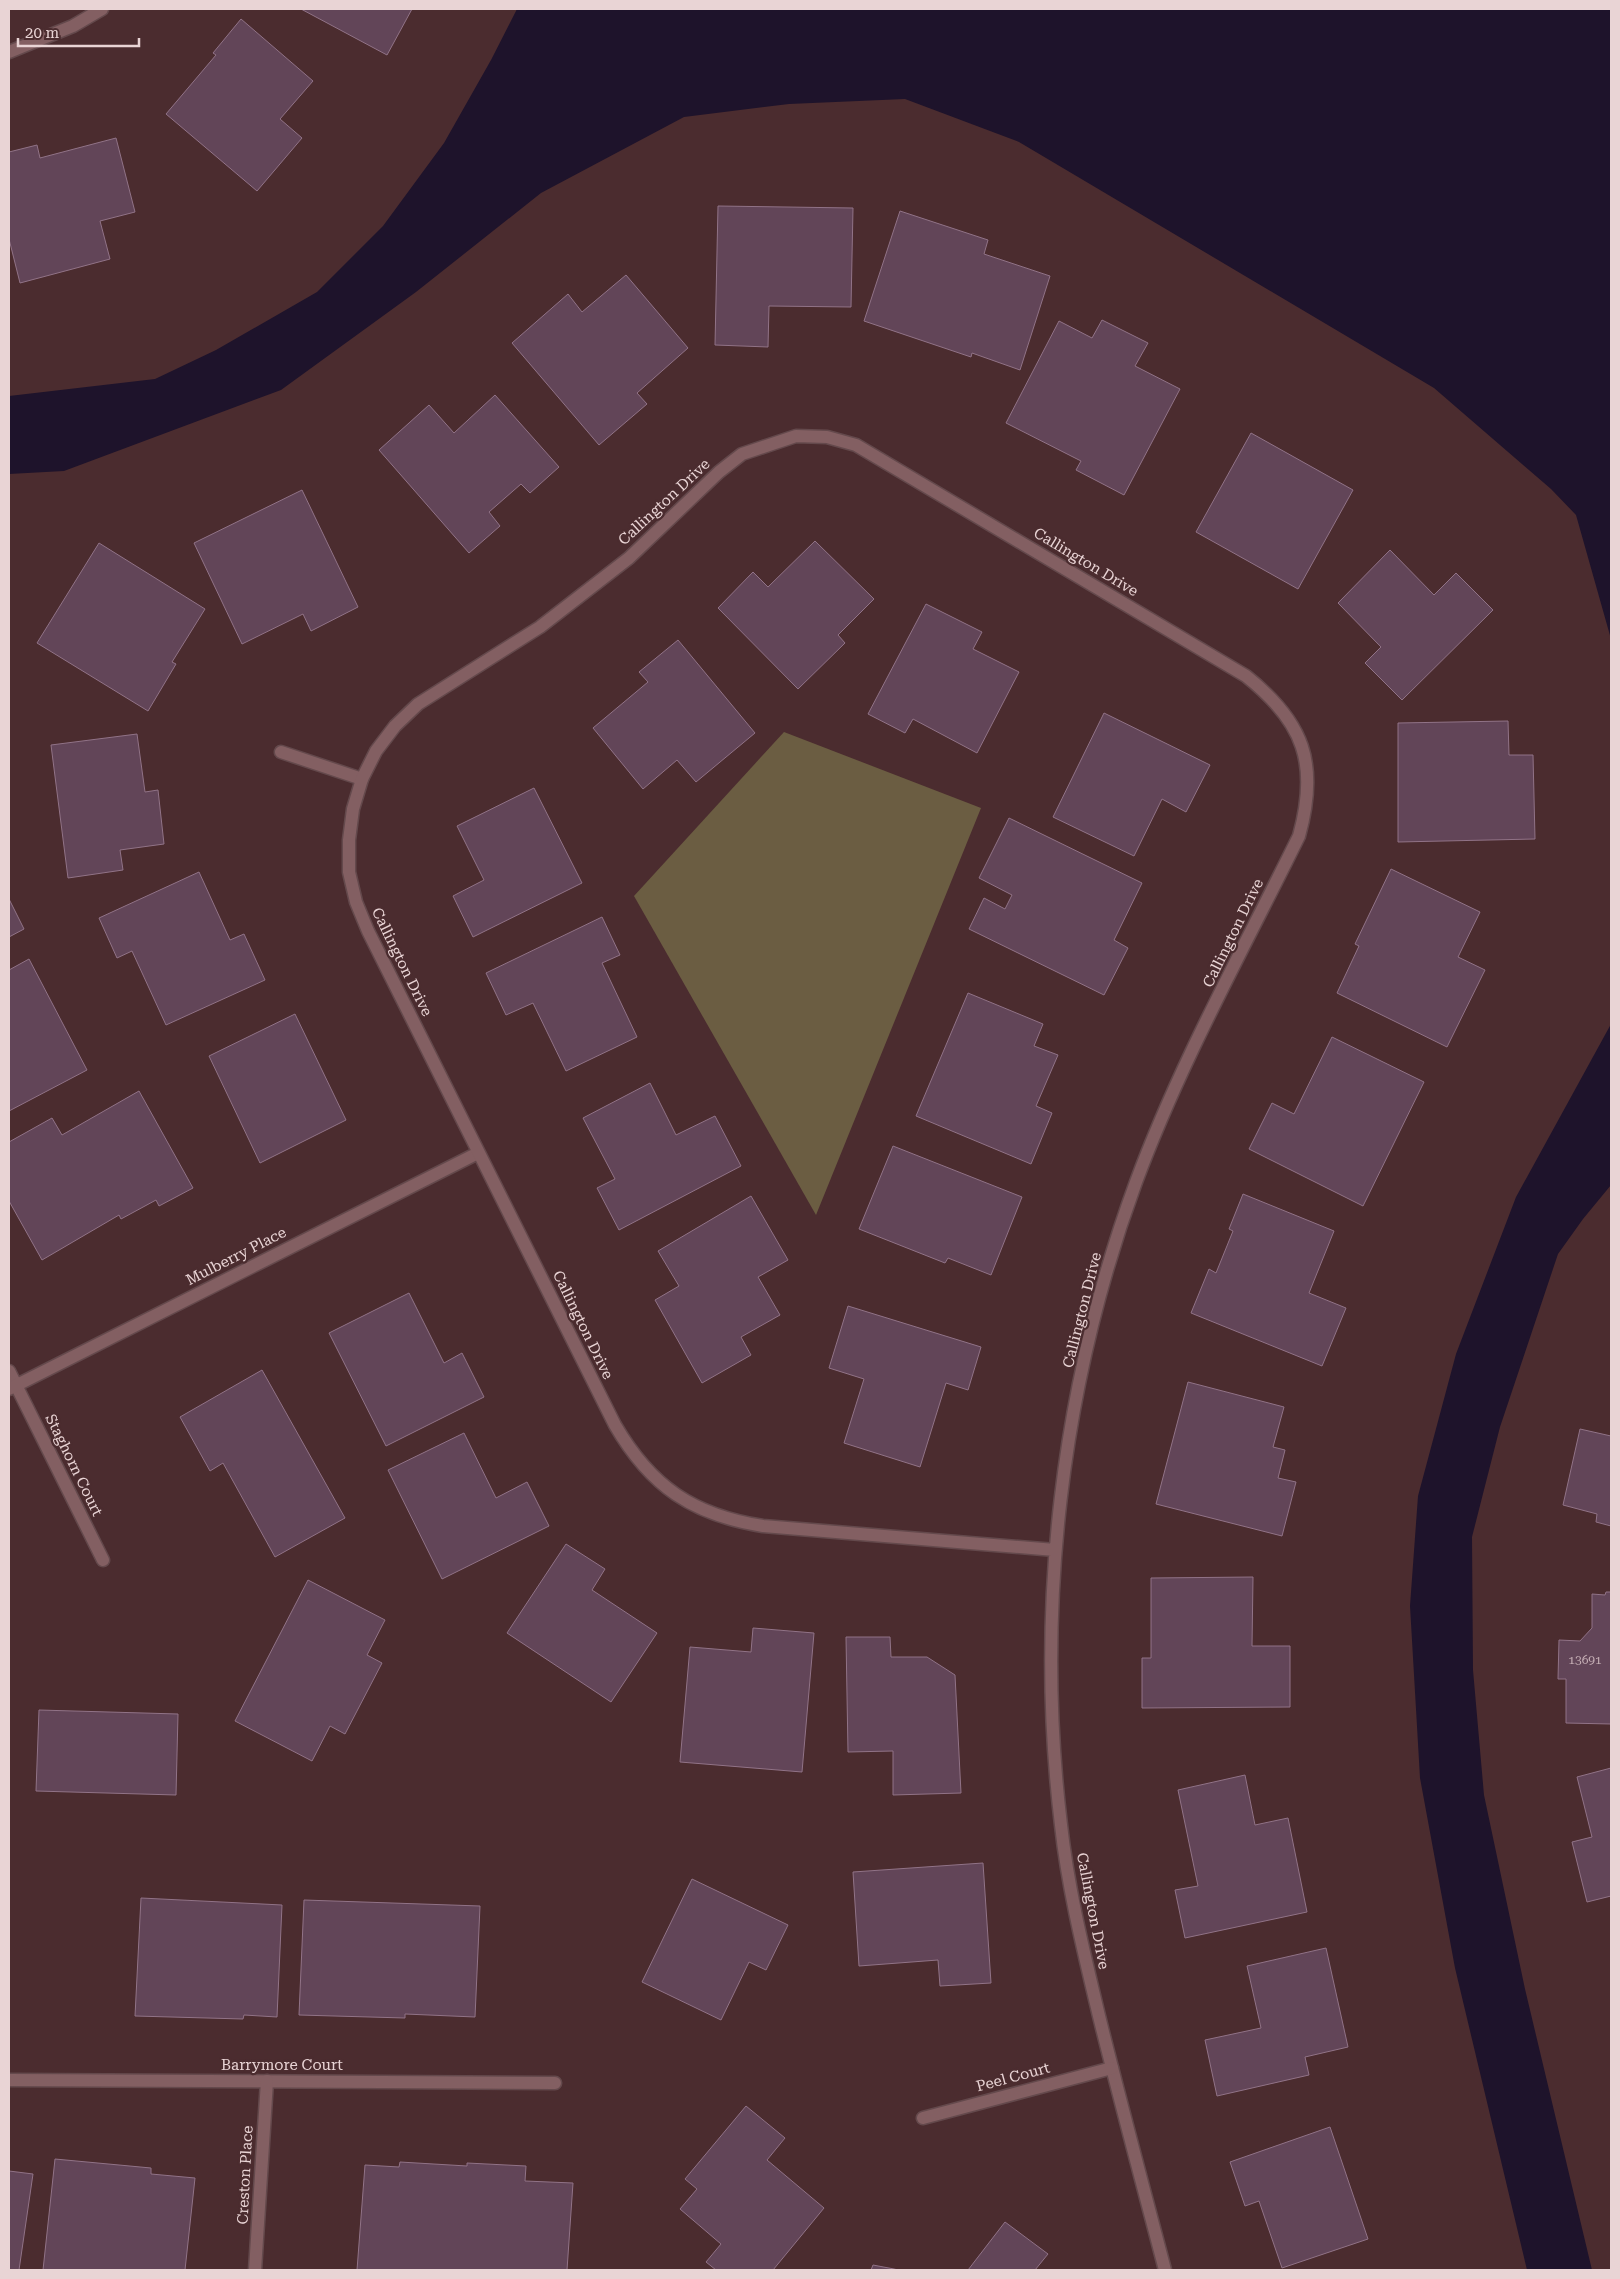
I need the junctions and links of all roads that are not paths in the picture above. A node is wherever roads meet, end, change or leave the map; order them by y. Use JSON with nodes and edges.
{"nodes":[{"id":1,"x":102,"y":9,"type":"edge"},
{"id":2,"x":9,"y":52,"type":"edge"},
{"id":3,"x":281,"y":752,"type":"dead end"},
{"id":4,"x":362,"y":779,"type":"junction"},
{"id":5,"x":478,"y":1153,"type":"junction"},
{"id":6,"x":9,"y":1371,"type":"edge"},
{"id":7,"x":12,"y":1387,"type":"edge"},
{"id":8,"x":1055,"y":1550,"type":"junction"},
{"id":9,"x":103,"y":1560,"type":"dead end"},
{"id":10,"x":1112,"y":2068,"type":"junction"},
{"id":11,"x":9,"y":2080,"type":"edge"},
{"id":12,"x":266,"y":2081,"type":"junction"},
{"id":13,"x":555,"y":2084,"type":"dead end"},
{"id":14,"x":923,"y":2118,"type":"dead end"},
{"id":15,"x":255,"y":2270,"type":"edge"},
{"id":16,"x":1165,"y":2270,"type":"edge"}],
"edges":[{"from":1,"to":2,"type":"street"},
{"from":3,"to":4,"type":"street"},
{"from":4,"to":5,"type":"street","name":"Callington Drive"},
{"from":4,"to":8,"type":"street","name":"Callington Drive"},
{"from":5,"to":7,"type":"street","name":"Mulberry Place"},
{"from":5,"to":8,"type":"street","name":"Callington Drive"},
{"from":6,"to":7,"type":"street","name":"Staghorn Court"},
{"from":7,"to":9,"type":"street","name":"Staghorn Court"},
{"from":8,"to":10,"type":"street","name":"Callington Drive"},
{"from":10,"to":14,"type":"street","name":"Peel Court"},
{"from":10,"to":16,"type":"street","name":"Callington Drive"},
{"from":11,"to":12,"type":"street","name":"Barrymore Court"},
{"from":12,"to":13,"type":"street","name":"Barrymore Court"},
{"from":12,"to":15,"type":"street","name":"Creston Place"}]}
